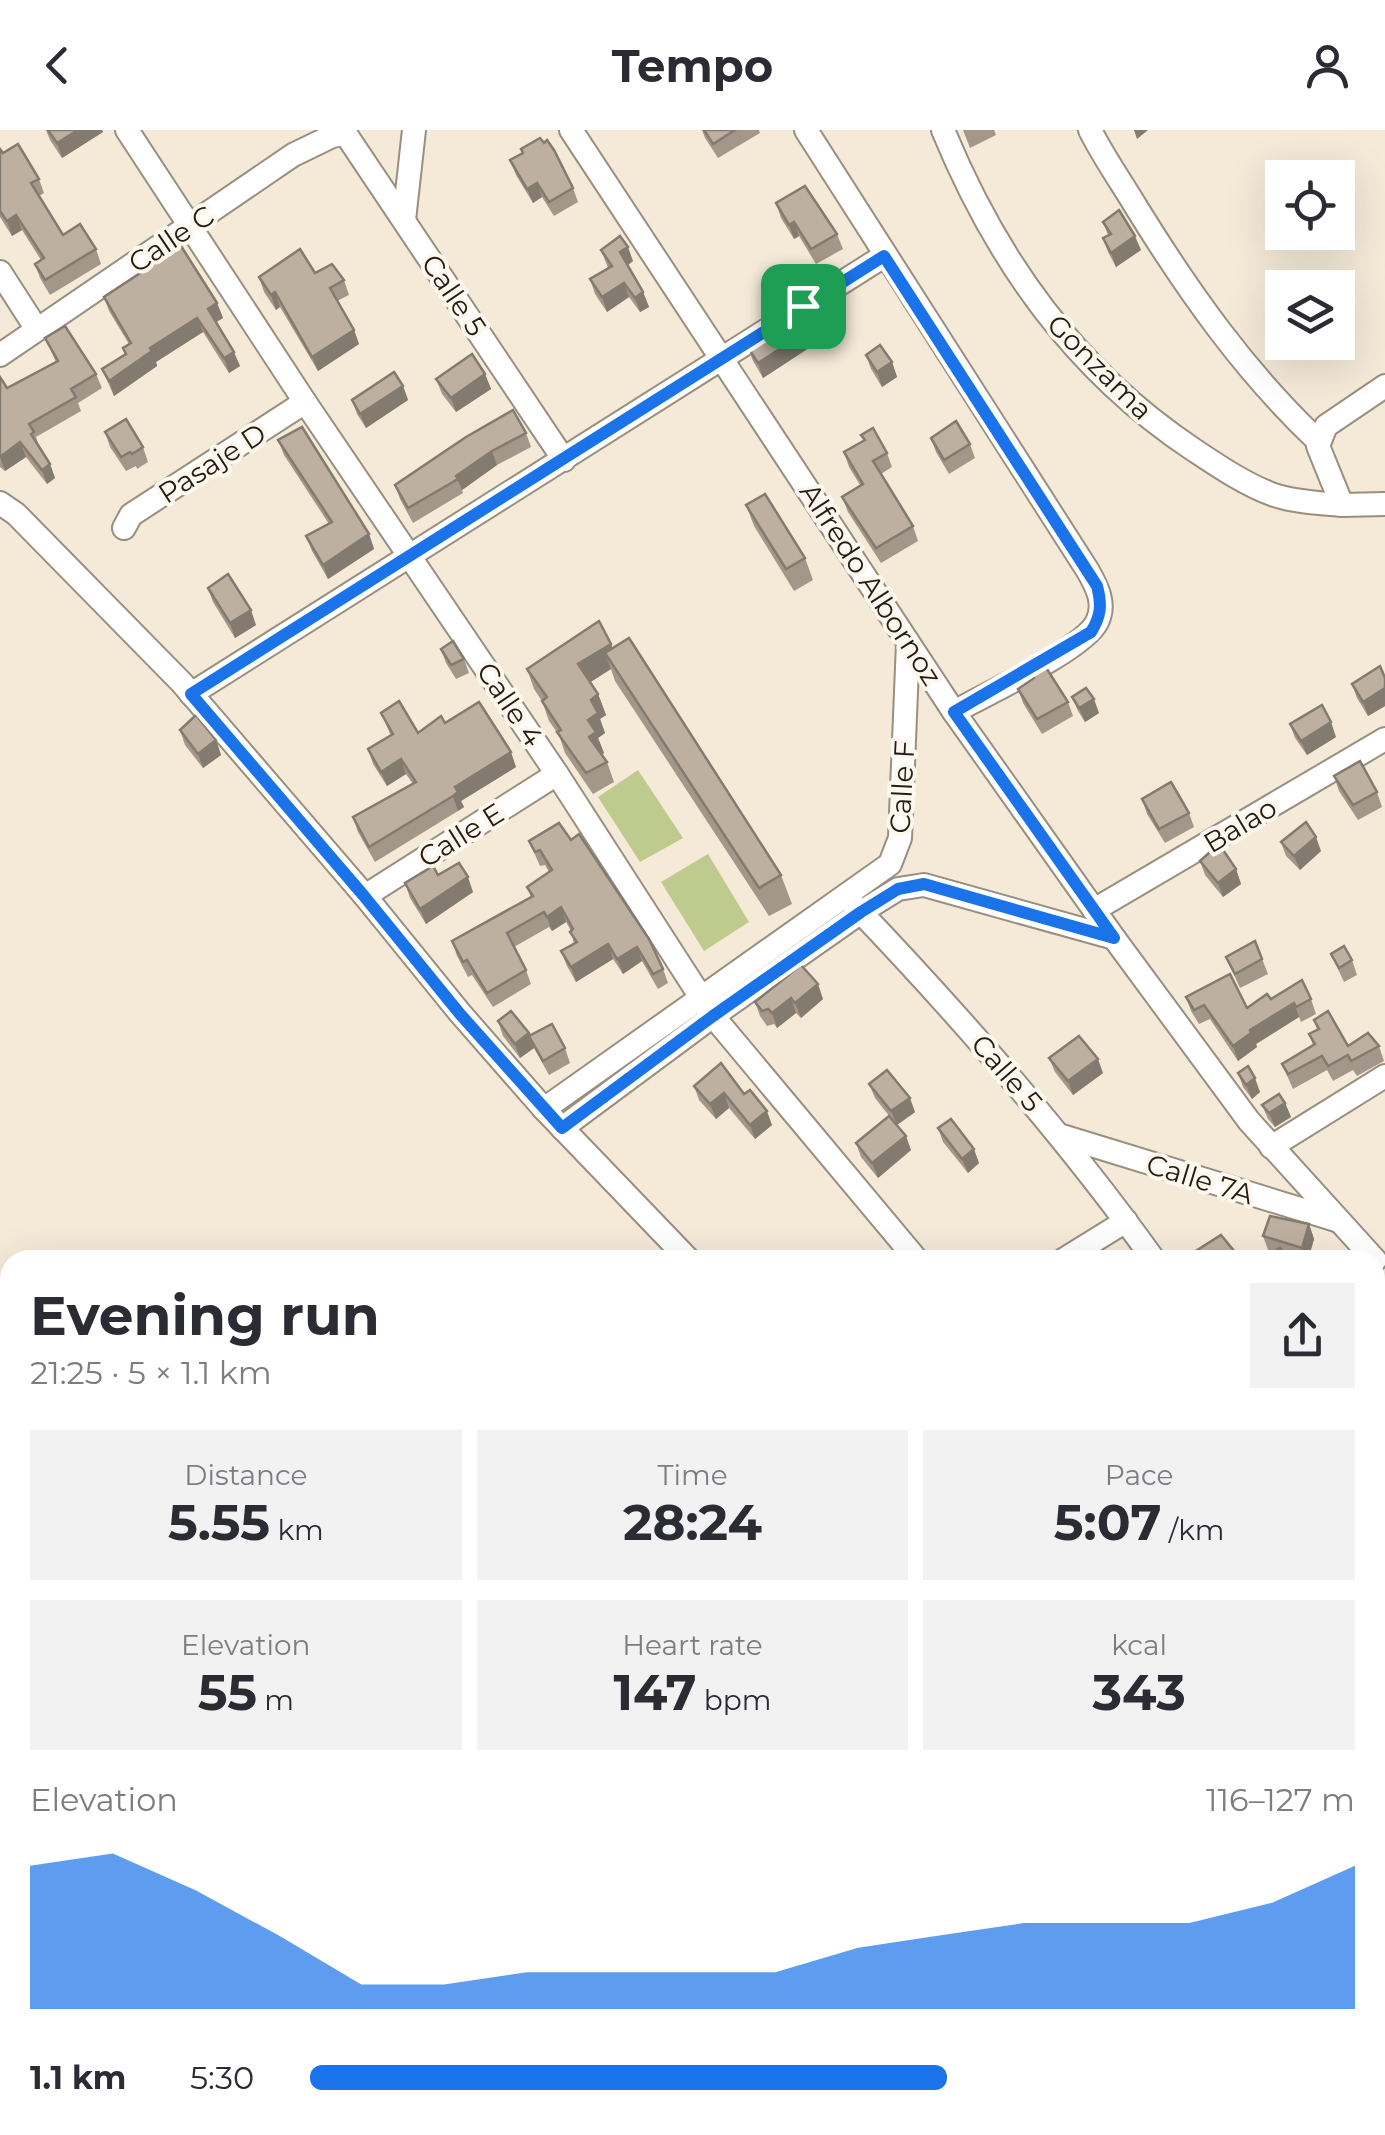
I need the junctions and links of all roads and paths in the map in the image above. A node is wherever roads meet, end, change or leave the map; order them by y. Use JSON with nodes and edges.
{"nodes":[{"id":1,"x":127,"y":130,"type":"edge"},
{"id":2,"x":414,"y":130,"type":"edge"},
{"id":3,"x":572,"y":130,"type":"edge"},
{"id":4,"x":806,"y":130,"type":"edge"},
{"id":5,"x":942,"y":130,"type":"edge"},
{"id":6,"x":1090,"y":130,"type":"edge"},
{"id":7,"x":345,"y":132,"type":"edge"},
{"id":8,"x":404,"y":220,"type":"junction"},
{"id":9,"x":189,"y":228,"type":"junction"},
{"id":10,"x":884,"y":256,"type":"junction"},
{"id":11,"x":0,"y":272,"type":"edge"},
{"id":12,"x":36,"y":328,"type":"junction"},
{"id":13,"x":0,"y":355,"type":"edge"},
{"id":14,"x":722,"y":356,"type":"junction"},
{"id":15,"x":1385,"y":386,"type":"edge"},
{"id":16,"x":305,"y":402,"type":"junction"},
{"id":17,"x":1318,"y":441,"type":"junction"},
{"id":18,"x":564,"y":460,"type":"junction"},
{"id":19,"x":0,"y":504,"type":"edge"},
{"id":20,"x":1385,"y":504,"type":"edge"},
{"id":21,"x":1342,"y":506,"type":"junction"},
{"id":22,"x":124,"y":528,"type":"dead end"},
{"id":23,"x":410,"y":556,"type":"junction"},
{"id":24,"x":908,"y":643,"type":"junction"},
{"id":25,"x":191,"y":694,"type":"junction"},
{"id":26,"x":954,"y":712,"type":"junction"},
{"id":27,"x":1385,"y":739,"type":"edge"},
{"id":28,"x":557,"y":774,"type":"junction"},
{"id":29,"x":364,"y":896,"type":"junction"},
{"id":30,"x":854,"y":905,"type":"junction"},
{"id":31,"x":1094,"y":910,"type":"junction"},
{"id":32,"x":1114,"y":938,"type":"junction"},
{"id":33,"x":707,"y":1007,"type":"junction"},
{"id":34,"x":1385,"y":1076,"type":"edge"},
{"id":35,"x":544,"y":1110,"type":"junction"},
{"id":36,"x":562,"y":1128,"type":"junction"},
{"id":37,"x":1062,"y":1136,"type":"junction"},
{"id":38,"x":1271,"y":1147,"type":"junction"},
{"id":39,"x":1126,"y":1221,"type":"junction"},
{"id":40,"x":1338,"y":1221,"type":"junction"},
{"id":41,"x":679,"y":1250,"type":"edge"},
{"id":42,"x":909,"y":1250,"type":"edge"},
{"id":43,"x":1080,"y":1250,"type":"edge"},
{"id":44,"x":1147,"y":1250,"type":"edge"},
{"id":45,"x":1365,"y":1250,"type":"edge"}],
"edges":[{"from":1,"to":9,"type":"street","name":"Calle 4"},
{"from":2,"to":8,"type":"street"},
{"from":3,"to":14,"type":"street","name":"Alfredo Albornoz"},
{"from":4,"to":10,"type":"street"},
{"from":5,"to":21,"type":"street","name":"Gonzama"},
{"from":6,"to":17,"type":"street"},
{"from":7,"to":8,"type":"street","name":"Calle 5"},
{"from":7,"to":9,"type":"street","name":"Calle C"},
{"from":8,"to":18,"type":"street","name":"Calle 5"},
{"from":9,"to":12,"type":"street","name":"Calle C"},
{"from":9,"to":16,"type":"street","name":"Calle 4"},
{"from":10,"to":14,"type":"street"},
{"from":10,"to":26,"type":"street"},
{"from":11,"to":12,"type":"street"},
{"from":12,"to":13,"type":"street","name":"Calle C"},
{"from":14,"to":18,"type":"street"},
{"from":14,"to":24,"type":"street","name":"Alfredo Albornoz"},
{"from":15,"to":17,"type":"street"},
{"from":16,"to":22,"type":"street","name":"Pasaje D"},
{"from":16,"to":23,"type":"street","name":"Calle 4"},
{"from":17,"to":21,"type":"street"},
{"from":18,"to":23,"type":"street"},
{"from":19,"to":25,"type":"street"},
{"from":20,"to":21,"type":"street","name":"Gonzama"},
{"from":23,"to":25,"type":"street"},
{"from":23,"to":28,"type":"street","name":"Calle 4"},
{"from":24,"to":26,"type":"street","name":"Alfredo Albornoz"},
{"from":24,"to":30,"type":"street","name":"Calle F"},
{"from":25,"to":29,"type":"street"},
{"from":26,"to":31,"type":"street","name":"Alfredo Albornoz"},
{"from":27,"to":31,"type":"street","name":"Balao"},
{"from":28,"to":29,"type":"street","name":"Calle E"},
{"from":28,"to":33,"type":"street","name":"Calle 4"},
{"from":29,"to":35,"type":"street"},
{"from":30,"to":32,"type":"street","name":"Calle F"},
{"from":30,"to":33,"type":"street","name":"Calle F"},
{"from":30,"to":37,"type":"street","name":"Calle 5"},
{"from":31,"to":32,"type":"street","name":"Alfredo Albornoz"},
{"from":32,"to":38,"type":"street","name":"Alfredo Albornoz"},
{"from":33,"to":35,"type":"street","name":"Calle F"},
{"from":33,"to":36,"type":"street","name":"Calle F"},
{"from":33,"to":42,"type":"street","name":"Calle 4"},
{"from":34,"to":38,"type":"street"},
{"from":35,"to":36,"type":"street"},
{"from":36,"to":41,"type":"street"},
{"from":37,"to":39,"type":"street","name":"Calle 5"},
{"from":37,"to":40,"type":"street","name":"Calle 7A"},
{"from":38,"to":40,"type":"street","name":"Alfredo Albornoz"},
{"from":39,"to":43,"type":"street"},
{"from":39,"to":44,"type":"street","name":"Calle 5"},
{"from":40,"to":45,"type":"street","name":"Alfredo Albornoz"}]}
